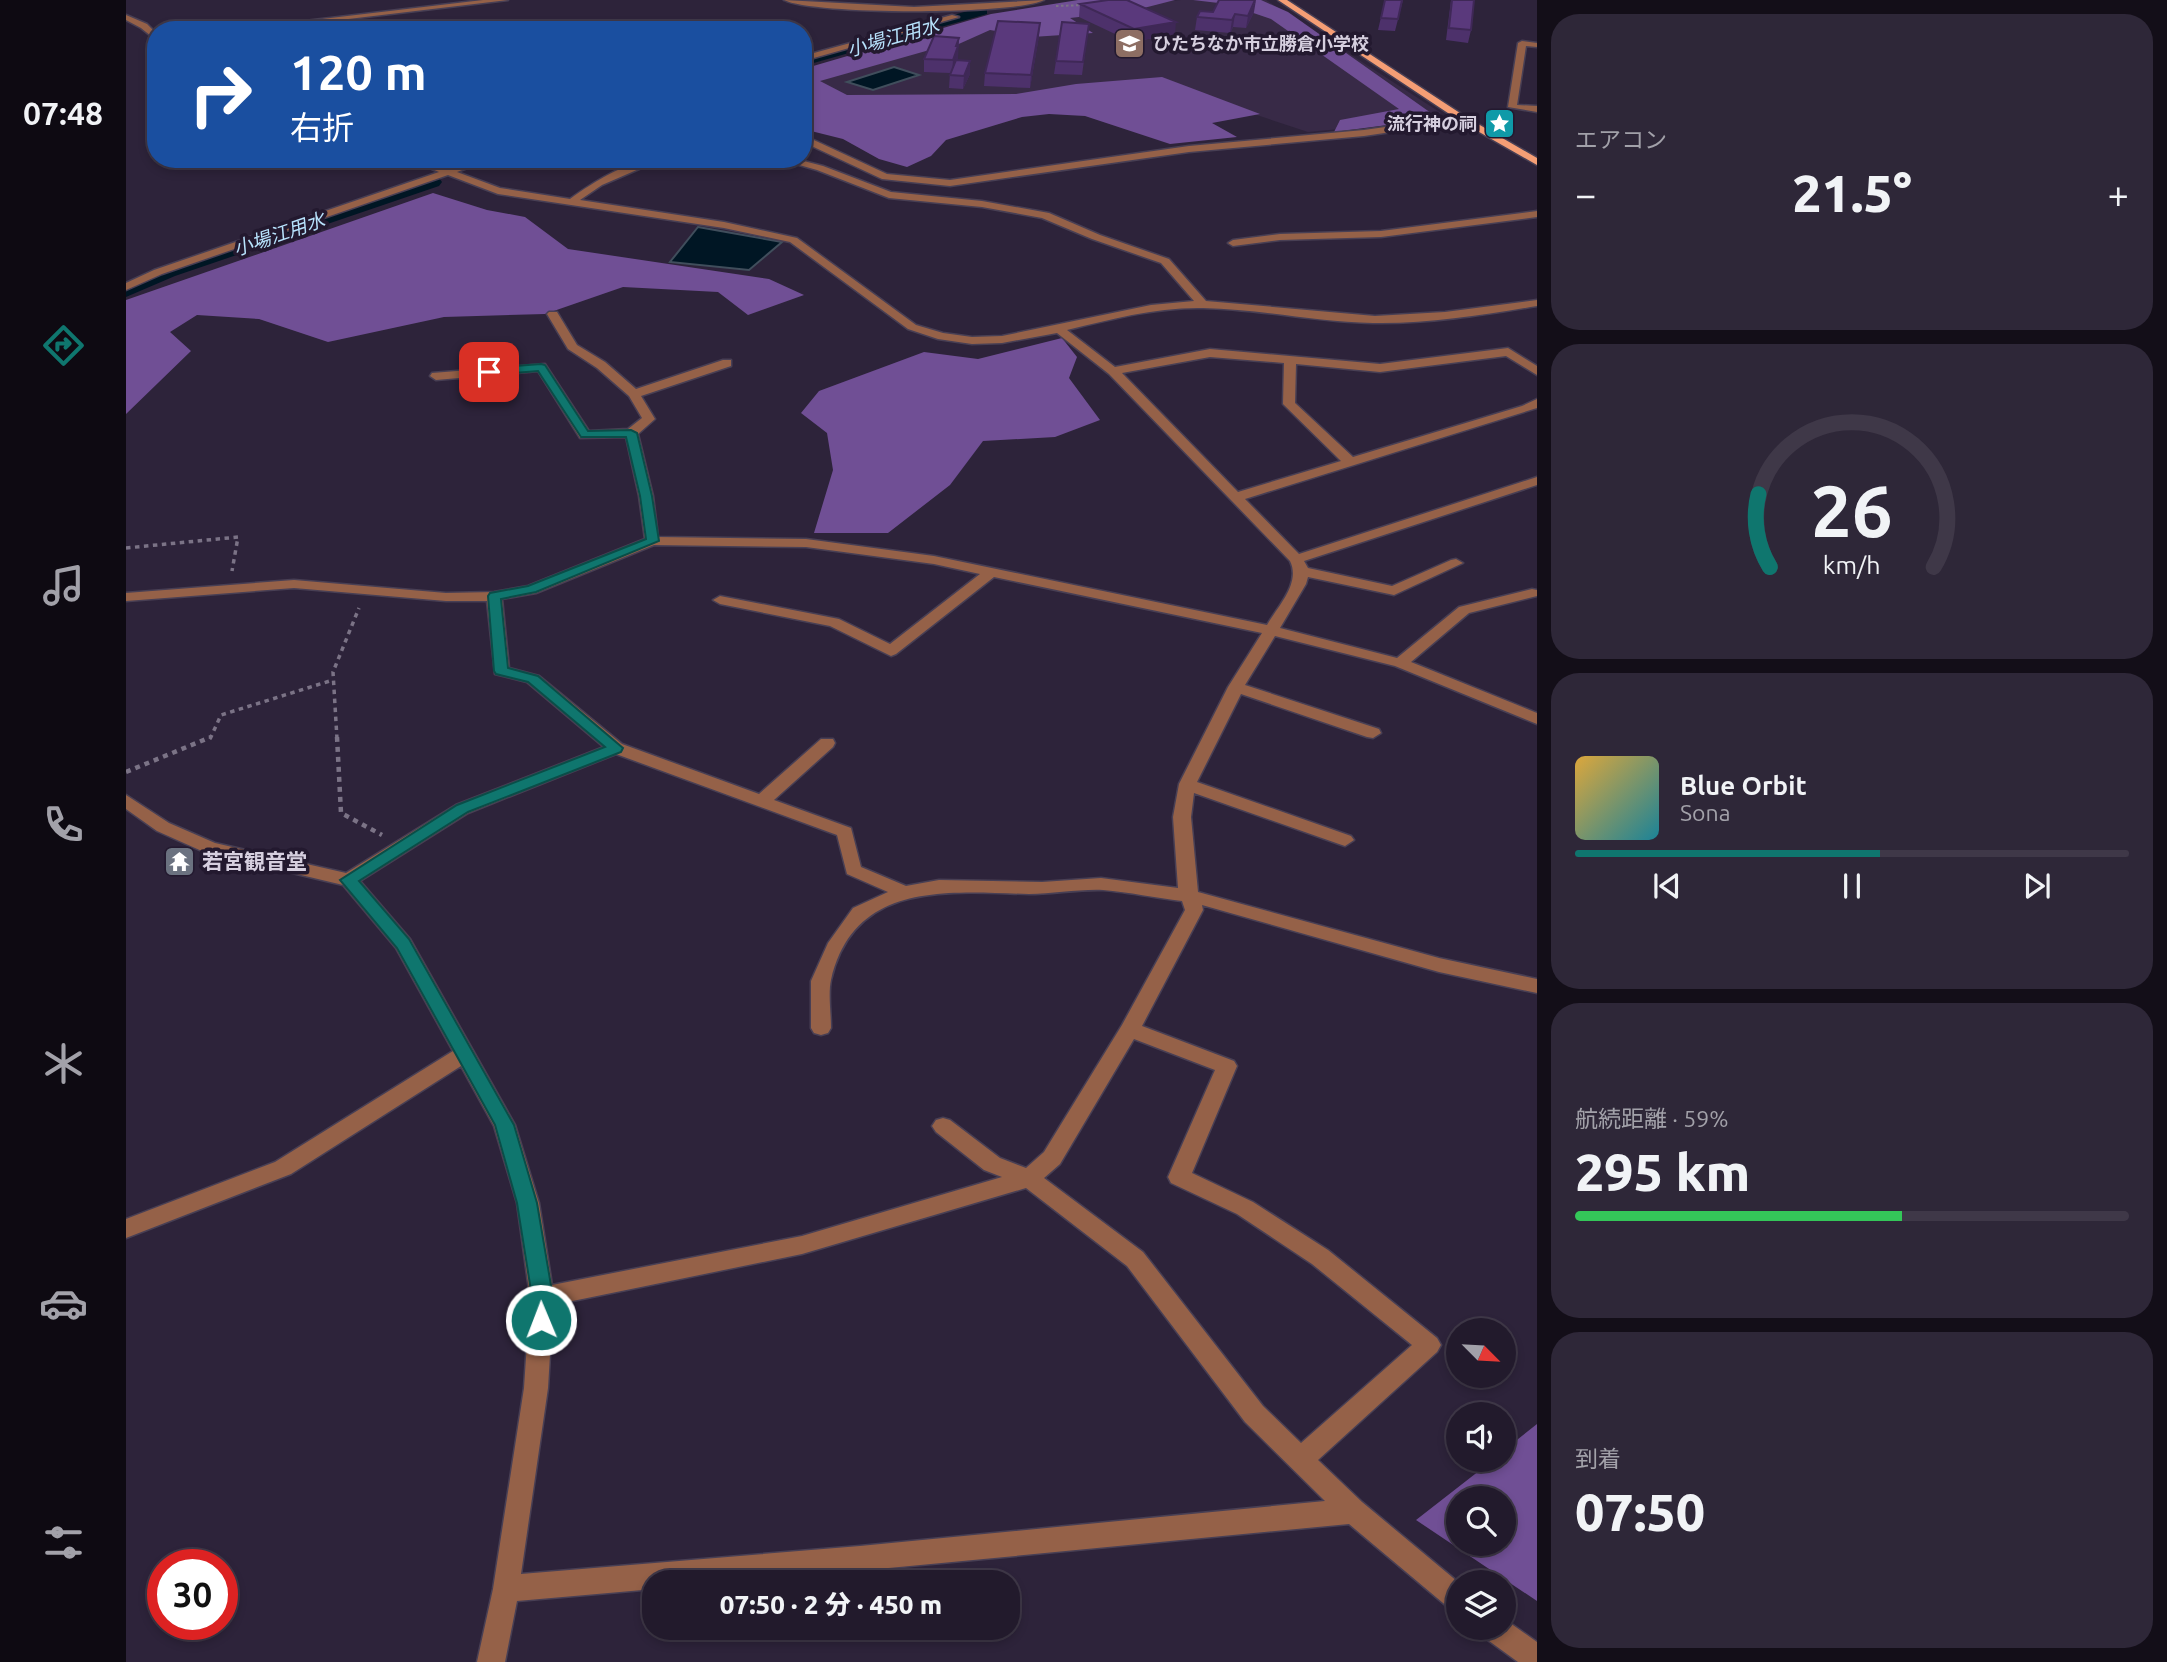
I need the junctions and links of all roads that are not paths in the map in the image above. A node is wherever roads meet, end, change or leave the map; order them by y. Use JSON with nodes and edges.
{"nodes":[{"id":1,"x":504,"y":0,"type":"edge"},
{"id":2,"x":788,"y":0,"type":"edge"},
{"id":3,"x":1040,"y":0,"type":"edge"},
{"id":4,"x":1282,"y":0,"type":"edge"},
{"id":5,"x":978,"y":9,"type":"junction"},
{"id":6,"x":126,"y":16,"type":"edge"},
{"id":7,"x":314,"y":21,"type":"edge"},
{"id":8,"x":147,"y":29,"type":"edge"},
{"id":9,"x":1537,"y":44,"type":"edge"},
{"id":10,"x":812,"y":56,"type":"edge"},
{"id":11,"x":1537,"y":109,"type":"edge"},
{"id":12,"x":1463,"y":119,"type":"junction"},
{"id":13,"x":812,"y":142,"type":"edge"},
{"id":14,"x":1537,"y":162,"type":"edge"},
{"id":15,"x":812,"y":166,"type":"edge"},
{"id":16,"x":436,"y":168,"type":"edge"},
{"id":17,"x":458,"y":168,"type":"edge"},
{"id":18,"x":635,"y":168,"type":"edge"},
{"id":19,"x":446,"y":172,"type":"junction"},
{"id":20,"x":570,"y":203,"type":"junction"},
{"id":21,"x":1537,"y":214,"type":"edge"},
{"id":22,"x":1233,"y":243,"type":"dead end"},
{"id":23,"x":126,"y":286,"type":"edge"},
{"id":24,"x":1537,"y":303,"type":"edge"},
{"id":25,"x":1202,"y":304,"type":"junction"},
{"id":26,"x":554,"y":314,"type":"dead end"},
{"id":27,"x":1059,"y":328,"type":"junction"},
{"id":28,"x":1290,"y":360,"type":"junction"},
{"id":29,"x":727,"y":363,"type":"dead end"},
{"id":30,"x":1113,"y":371,"type":"junction"},
{"id":31,"x":1537,"y":371,"type":"edge"},
{"id":32,"x":436,"y":376,"type":"dead end"},
{"id":33,"x":635,"y":394,"type":"junction"},
{"id":34,"x":1537,"y":403,"type":"edge"},
{"id":35,"x":631,"y":433,"type":"junction"},
{"id":36,"x":1350,"y":462,"type":"junction"},
{"id":37,"x":1537,"y":481,"type":"edge"},
{"id":38,"x":1236,"y":496,"type":"junction"},
{"id":39,"x":652,"y":541,"type":"junction"},
{"id":40,"x":1455,"y":563,"type":"dead end"},
{"id":41,"x":1299,"y":565,"type":"junction"},
{"id":42,"x":991,"y":572,"type":"junction"},
{"id":43,"x":1532,"y":593,"type":"dead end"},
{"id":44,"x":494,"y":596,"type":"junction"},
{"id":45,"x":126,"y":597,"type":"edge"},
{"id":46,"x":720,"y":600,"type":"dead end"},
{"id":47,"x":1270,"y":630,"type":"junction"},
{"id":48,"x":1400,"y":663,"type":"junction"},
{"id":49,"x":1236,"y":687,"type":"junction"},
{"id":50,"x":1534,"y":716,"type":"edge"},
{"id":51,"x":1373,"y":733,"type":"dead end"},
{"id":52,"x":827,"y":743,"type":"dead end"},
{"id":53,"x":616,"y":748,"type":"junction"},
{"id":54,"x":1187,"y":784,"type":"junction"},
{"id":55,"x":126,"y":801,"type":"edge"},
{"id":56,"x":761,"y":802,"type":"junction"},
{"id":57,"x":1345,"y":840,"type":"dead end"},
{"id":58,"x":349,"y":880,"type":"junction"},
{"id":59,"x":904,"y":892,"type":"junction"},
{"id":60,"x":1191,"y":896,"type":"junction"},
{"id":61,"x":1537,"y":986,"type":"edge"},
{"id":62,"x":821,"y":1028,"type":"dead end"},
{"id":63,"x":1130,"y":1029,"type":"junction"},
{"id":64,"x":464,"y":1054,"type":"junction"},
{"id":65,"x":943,"y":1126,"type":"dead end"},
{"id":66,"x":1029,"y":1178,"type":"junction"},
{"id":67,"x":126,"y":1229,"type":"edge"},
{"id":68,"x":542,"y":1297,"type":"junction"},
{"id":69,"x":1300,"y":1460,"type":"junction"},
{"id":70,"x":1353,"y":1511,"type":"junction"},
{"id":71,"x":506,"y":1589,"type":"junction"},
{"id":72,"x":1446,"y":1589,"type":"edge"},
{"id":73,"x":1512,"y":1640,"type":"edge"},
{"id":74,"x":1537,"y":1659,"type":"edge"},
{"id":75,"x":491,"y":1662,"type":"edge"}],
"edges":[{"from":1,"to":7,"type":"street"},
{"from":2,"to":5,"type":"street"},
{"from":3,"to":5,"type":"street"},
{"from":4,"to":12,"type":"main road"},
{"from":5,"to":10,"type":"street"},
{"from":6,"to":8,"type":"street"},
{"from":9,"to":11,"type":"street"},
{"from":12,"to":13,"type":"street"},
{"from":12,"to":14,"type":"main road"},
{"from":15,"to":25,"type":"street"},
{"from":16,"to":19,"type":"street"},
{"from":17,"to":19,"type":"street"},
{"from":18,"to":20,"type":"street"},
{"from":19,"to":20,"type":"street"},
{"from":19,"to":23,"type":"street"},
{"from":20,"to":27,"type":"street"},
{"from":21,"to":22,"type":"street"},
{"from":24,"to":25,"type":"street"},
{"from":25,"to":27,"type":"street"},
{"from":26,"to":33,"type":"street"},
{"from":27,"to":30,"type":"street"},
{"from":28,"to":30,"type":"street"},
{"from":28,"to":31,"type":"street"},
{"from":28,"to":36,"type":"street"},
{"from":29,"to":33,"type":"street"},
{"from":30,"to":38,"type":"street"},
{"from":32,"to":35,"type":"street"},
{"from":33,"to":35,"type":"street"},
{"from":34,"to":36,"type":"street"},
{"from":35,"to":39,"type":"street"},
{"from":36,"to":38,"type":"street"},
{"from":37,"to":41,"type":"street"},
{"from":38,"to":41,"type":"street"},
{"from":39,"to":42,"type":"street"},
{"from":39,"to":44,"type":"street"},
{"from":40,"to":41,"type":"street"},
{"from":41,"to":47,"type":"street"},
{"from":42,"to":46,"type":"street"},
{"from":42,"to":47,"type":"street"},
{"from":43,"to":48,"type":"street"},
{"from":44,"to":45,"type":"street"},
{"from":44,"to":53,"type":"street"},
{"from":47,"to":48,"type":"street"},
{"from":47,"to":49,"type":"street"},
{"from":48,"to":50,"type":"street"},
{"from":49,"to":51,"type":"street"},
{"from":49,"to":54,"type":"street"},
{"from":52,"to":56,"type":"street"},
{"from":53,"to":56,"type":"street"},
{"from":53,"to":58,"type":"street"},
{"from":54,"to":57,"type":"street"},
{"from":54,"to":60,"type":"street"},
{"from":55,"to":58,"type":"street"},
{"from":56,"to":59,"type":"street"},
{"from":58,"to":64,"type":"street"},
{"from":59,"to":60,"type":"street"},
{"from":59,"to":62,"type":"street"},
{"from":60,"to":61,"type":"street"},
{"from":60,"to":63,"type":"street"},
{"from":63,"to":66,"type":"street"},
{"from":63,"to":69,"type":"street"},
{"from":64,"to":67,"type":"street"},
{"from":64,"to":68,"type":"street"},
{"from":65,"to":66,"type":"street"},
{"from":66,"to":68,"type":"street"},
{"from":66,"to":69,"type":"street"},
{"from":68,"to":71,"type":"street"},
{"from":69,"to":70,"type":"street"},
{"from":70,"to":71,"type":"street"},
{"from":70,"to":72,"type":"street"},
{"from":71,"to":75,"type":"street"},
{"from":73,"to":74,"type":"street"}]}
